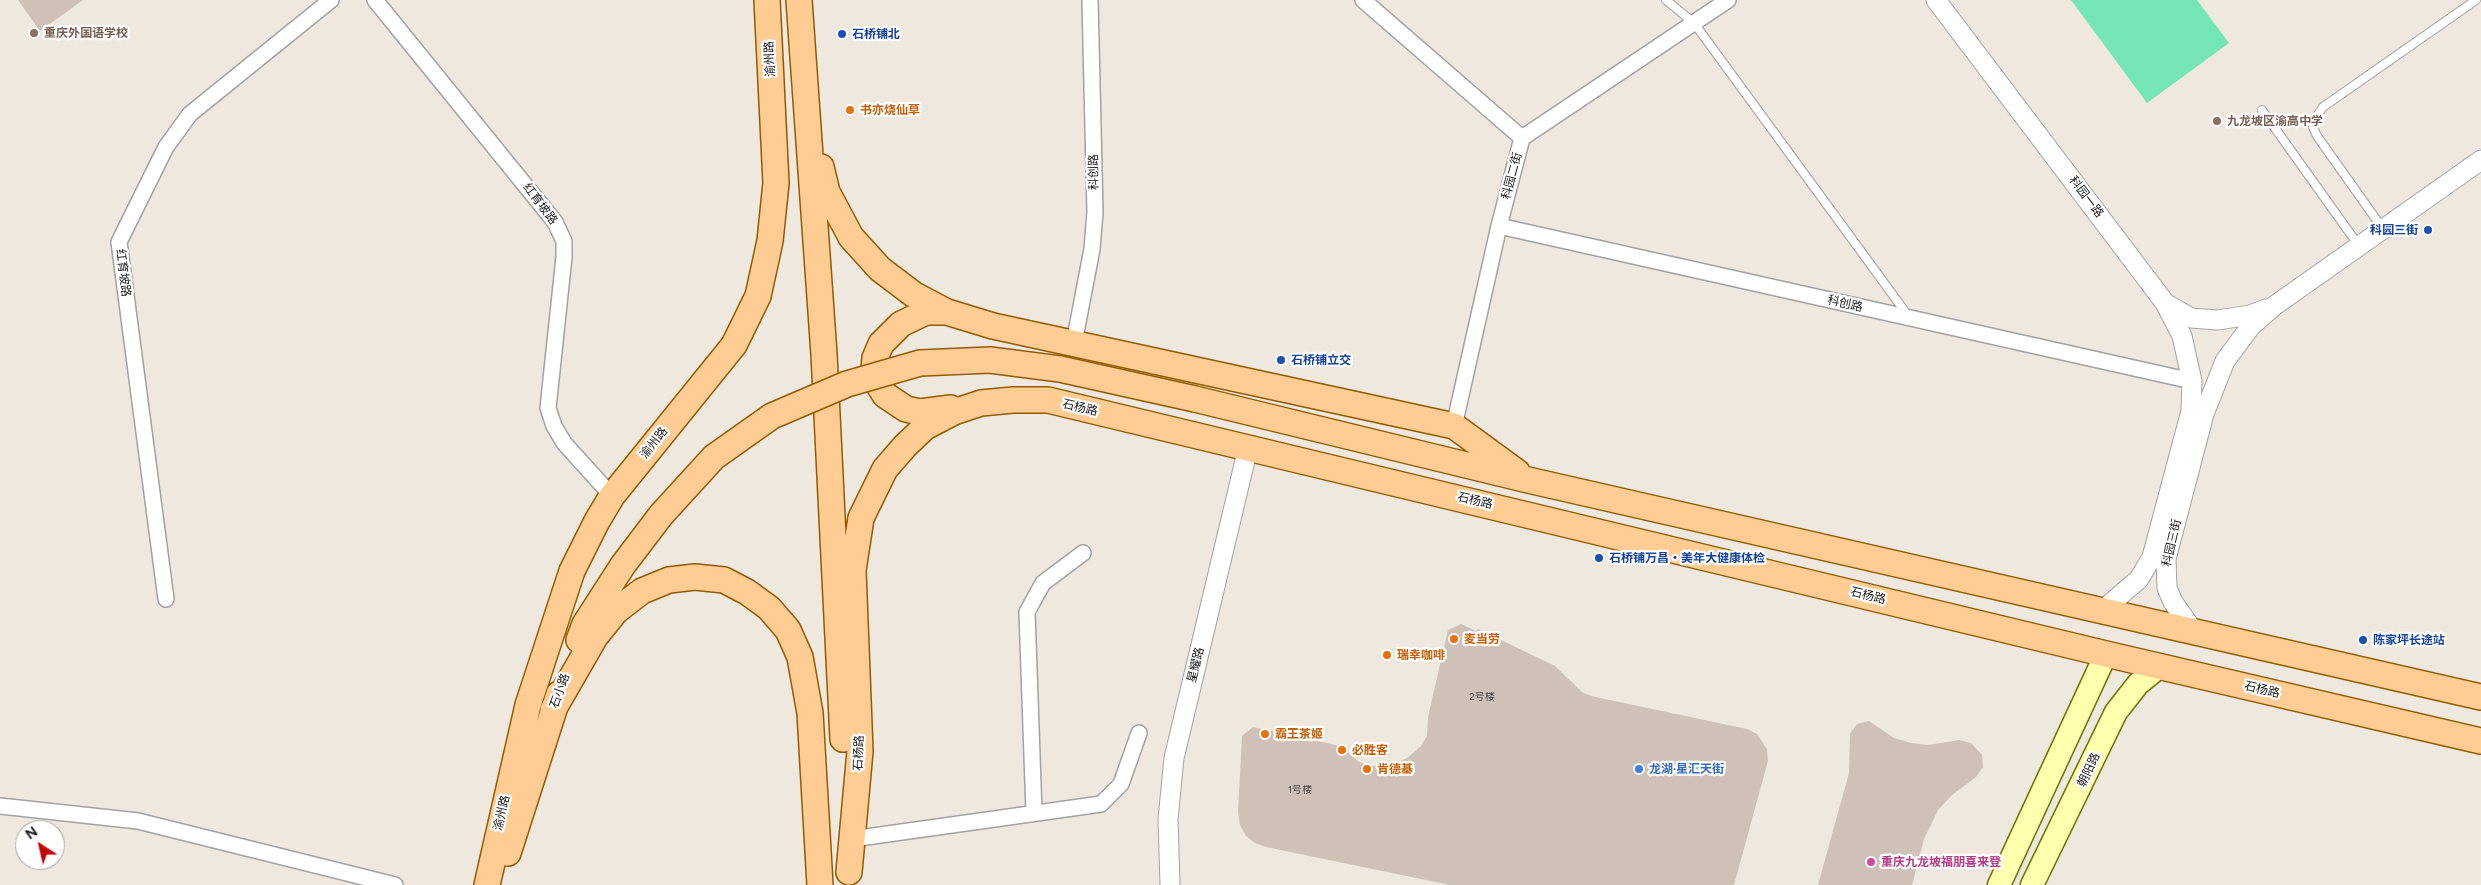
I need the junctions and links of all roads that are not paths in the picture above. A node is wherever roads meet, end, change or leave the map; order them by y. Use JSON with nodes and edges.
{"nodes":[{"id":1,"x":330,"y":0,"type":"edge"},
{"id":2,"x":375,"y":0,"type":"edge"},
{"id":3,"x":767,"y":0,"type":"edge"},
{"id":4,"x":800,"y":0,"type":"edge"},
{"id":5,"x":1090,"y":0,"type":"edge"},
{"id":6,"x":1363,"y":0,"type":"edge"},
{"id":7,"x":1666,"y":0,"type":"edge"},
{"id":8,"x":1728,"y":0,"type":"edge"},
{"id":9,"x":1936,"y":0,"type":"edge"},
{"id":10,"x":2476,"y":0,"type":"edge"},
{"id":11,"x":1694,"y":23,"type":"junction"},
{"id":12,"x":2262,"y":110,"type":"dead end"},
{"id":13,"x":808,"y":116,"type":"junction"},
{"id":14,"x":1522,"y":138,"type":"junction"},
{"id":15,"x":2481,"y":160,"type":"edge"},
{"id":16,"x":1499,"y":226,"type":"junction"},
{"id":17,"x":2383,"y":229,"type":"junction"},
{"id":18,"x":2359,"y":246,"type":"junction"},
{"id":19,"x":2165,"y":303,"type":"junction"},
{"id":20,"x":2274,"y":306,"type":"junction"},
{"id":21,"x":947,"y":312,"type":"junction"},
{"id":22,"x":1910,"y":318,"type":"junction"},
{"id":23,"x":1074,"y":343,"type":"junction"},
{"id":24,"x":2192,"y":381,"type":"junction"},
{"id":25,"x":981,"y":403,"type":"junction"},
{"id":26,"x":1454,"y":426,"type":"junction"},
{"id":27,"x":1248,"y":448,"type":"junction"},
{"id":28,"x":1528,"y":480,"type":"junction"},
{"id":29,"x":612,"y":496,"type":"junction"},
{"id":30,"x":1083,"y":553,"type":"dead end"},
{"id":31,"x":166,"y":599,"type":"dead end"},
{"id":32,"x":2103,"y":610,"type":"junction"},
{"id":33,"x":2194,"y":632,"type":"junction"},
{"id":34,"x":2106,"y":654,"type":"junction"},
{"id":35,"x":2160,"y":666,"type":"junction"},
{"id":36,"x":2481,"y":697,"type":"edge"},
{"id":37,"x":553,"y":710,"type":"junction"},
{"id":38,"x":1139,"y":733,"type":"dead end"},
{"id":39,"x":2481,"y":741,"type":"edge"},
{"id":40,"x":2054,"y":770,"type":"junction"},
{"id":41,"x":2082,"y":785,"type":"junction"},
{"id":42,"x":0,"y":806,"type":"edge"},
{"id":43,"x":1034,"y":813,"type":"junction"},
{"id":44,"x":852,"y":839,"type":"junction"},
{"id":45,"x":849,"y":878,"type":"edge"},
{"id":46,"x":395,"y":885,"type":"edge"},
{"id":47,"x":487,"y":885,"type":"edge"},
{"id":48,"x":498,"y":885,"type":"edge"},
{"id":49,"x":820,"y":885,"type":"edge"},
{"id":50,"x":1170,"y":885,"type":"edge"},
{"id":51,"x":1999,"y":885,"type":"edge"},
{"id":52,"x":2032,"y":885,"type":"edge"}],
"edges":[{"from":1,"to":31,"type":"street","name":"红育坡路"},
{"from":2,"to":29,"type":"street","name":"红育坡路"},
{"from":3,"to":29,"type":"main road","name":"渝州路"},
{"from":4,"to":13,"type":"main road"},
{"from":5,"to":23,"type":"street","name":"科创路"},
{"from":6,"to":14,"type":"street"},
{"from":7,"to":11,"type":"lane"},
{"from":8,"to":11,"type":"street","name":"科园二街"},
{"from":9,"to":19,"type":"street","name":"科园一路"},
{"from":10,"to":17,"type":"lane"},
{"from":11,"to":14,"type":"street","name":"科园二街"},
{"from":11,"to":22,"type":"lane"},
{"from":12,"to":18,"type":"lane"},
{"from":13,"to":21,"type":"main road"},
{"from":13,"to":45,"type":"main road"},
{"from":14,"to":16,"type":"street","name":"科园二街"},
{"from":15,"to":17,"type":"street","name":"科园三街"},
{"from":16,"to":22,"type":"street","name":"科创路"},
{"from":16,"to":26,"type":"street","name":"科园二街"},
{"from":17,"to":18,"type":"street","name":"科园三街"},
{"from":18,"to":20,"type":"street","name":"科园三街"},
{"from":19,"to":20,"type":"street","name":"科园一路"},
{"from":19,"to":24,"type":"street","name":"科园三街"},
{"from":20,"to":33,"type":"street","name":"科园三街"},
{"from":21,"to":23,"type":"main road"},
{"from":21,"to":25,"type":"main road"},
{"from":22,"to":24,"type":"street","name":"科创路"},
{"from":23,"to":26,"type":"main road"},
{"from":24,"to":32,"type":"street","name":"科园三街"},
{"from":25,"to":27,"type":"main road","name":"石杨路"},
{"from":25,"to":44,"type":"main road","name":"石杨路"},
{"from":26,"to":28,"type":"main road"},
{"from":27,"to":34,"type":"main road","name":"石杨路"},
{"from":27,"to":50,"type":"street","name":"星耀路"},
{"from":28,"to":32,"type":"main road"},
{"from":28,"to":37,"type":"main road","name":"石小路","bridge":true},
{"from":29,"to":47,"type":"main road","name":"渝州路"},
{"from":30,"to":43,"type":"street"},
{"from":32,"to":33,"type":"main road"},
{"from":33,"to":36,"type":"main road"},
{"from":34,"to":35,"type":"main road","name":"石杨路"},
{"from":34,"to":40,"type":"main road"},
{"from":35,"to":39,"type":"main road","name":"石杨路"},
{"from":35,"to":41,"type":"main road","name":"朝阳路"},
{"from":37,"to":48,"type":"main road","name":"石小路"},
{"from":37,"to":49,"type":"main road"},
{"from":38,"to":43,"type":"street"},
{"from":40,"to":41,"type":"main road"},
{"from":40,"to":51,"type":"main road"},
{"from":41,"to":52,"type":"main road","name":"朝阳路"},
{"from":42,"to":46,"type":"street"},
{"from":43,"to":44,"type":"street"},
{"from":44,"to":45,"type":"main road","name":"石杨路"}]}
